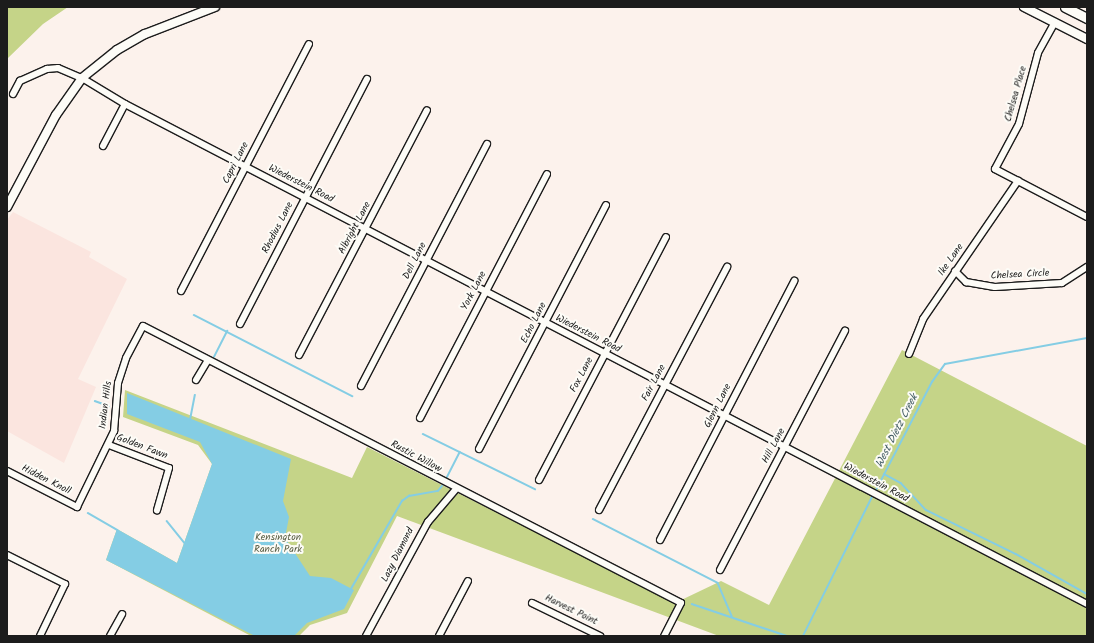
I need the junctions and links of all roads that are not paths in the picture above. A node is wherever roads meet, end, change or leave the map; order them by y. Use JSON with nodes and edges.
{"nodes":[{"id":1,"x":215,"y":7,"type":"edge"},
{"id":2,"x":1024,"y":7,"type":"edge"},
{"id":3,"x":1065,"y":7,"type":"edge"},
{"id":4,"x":1087,"y":18,"type":"edge"},
{"id":5,"x":1055,"y":22,"type":"junction"},
{"id":6,"x":1087,"y":39,"type":"edge"},
{"id":7,"x":309,"y":44,"type":"dead end"},
{"id":8,"x":82,"y":78,"type":"junction"},
{"id":9,"x":368,"y":78,"type":"dead end"},
{"id":10,"x":13,"y":94,"type":"dead end"},
{"id":11,"x":125,"y":104,"type":"junction"},
{"id":12,"x":427,"y":110,"type":"dead end"},
{"id":13,"x":487,"y":144,"type":"dead end"},
{"id":14,"x":103,"y":146,"type":"dead end"},
{"id":15,"x":245,"y":167,"type":"junction"},
{"id":16,"x":547,"y":174,"type":"dead end"},
{"id":17,"x":1018,"y":181,"type":"junction"},
{"id":18,"x":305,"y":198,"type":"junction"},
{"id":19,"x":606,"y":205,"type":"dead end"},
{"id":20,"x":7,"y":207,"type":"edge"},
{"id":21,"x":1087,"y":217,"type":"edge"},
{"id":22,"x":365,"y":229,"type":"junction"},
{"id":23,"x":666,"y":237,"type":"dead end"},
{"id":24,"x":427,"y":261,"type":"junction"},
{"id":25,"x":726,"y":266,"type":"dead end"},
{"id":26,"x":1087,"y":267,"type":"edge"},
{"id":27,"x":955,"y":271,"type":"junction"},
{"id":28,"x":794,"y":281,"type":"dead end"},
{"id":29,"x":181,"y":291,"type":"dead end"},
{"id":30,"x":485,"y":292,"type":"junction"},
{"id":31,"x":546,"y":323,"type":"junction"},
{"id":32,"x":240,"y":324,"type":"dead end"},
{"id":33,"x":143,"y":326,"type":"joint"},
{"id":34,"x":845,"y":331,"type":"dead end"},
{"id":35,"x":605,"y":354,"type":"junction"},
{"id":36,"x":908,"y":354,"type":"dead end"},
{"id":37,"x":299,"y":355,"type":"dead end"},
{"id":38,"x":208,"y":360,"type":"junction"},
{"id":39,"x":196,"y":380,"type":"dead end"},
{"id":40,"x":664,"y":384,"type":"junction"},
{"id":41,"x":361,"y":386,"type":"dead end"},
{"id":42,"x":725,"y":416,"type":"junction"},
{"id":43,"x":420,"y":418,"type":"dead end"},
{"id":44,"x":108,"y":445,"type":"junction"},
{"id":45,"x":784,"y":447,"type":"junction"},
{"id":46,"x":479,"y":449,"type":"dead end"},
{"id":47,"x":7,"y":471,"type":"edge"},
{"id":48,"x":539,"y":480,"type":"dead end"},
{"id":49,"x":456,"y":490,"type":"junction"},
{"id":50,"x":77,"y":507,"type":"joint"},
{"id":51,"x":157,"y":510,"type":"dead end"},
{"id":52,"x":599,"y":510,"type":"dead end"},
{"id":53,"x":660,"y":540,"type":"dead end"},
{"id":54,"x":7,"y":555,"type":"edge"},
{"id":55,"x":720,"y":570,"type":"dead end"},
{"id":56,"x":468,"y":581,"type":"dead end"},
{"id":57,"x":532,"y":603,"type":"dead end"},
{"id":58,"x":1087,"y":604,"type":"edge"},
{"id":59,"x":122,"y":614,"type":"dead end"},
{"id":60,"x":40,"y":636,"type":"edge"},
{"id":61,"x":110,"y":636,"type":"edge"},
{"id":62,"x":366,"y":636,"type":"edge"},
{"id":63,"x":439,"y":636,"type":"edge"},
{"id":64,"x":600,"y":636,"type":"edge"},
{"id":65,"x":664,"y":636,"type":"edge"}],
"edges":[{"from":1,"to":8,"type":"main road"},
{"from":2,"to":5,"type":"main road"},
{"from":3,"to":4,"type":"highway"},
{"from":5,"to":6,"type":"main road"},
{"from":5,"to":17,"type":"street","name":"Chelsea Place"},
{"from":7,"to":15,"type":"street","name":"Capri Lane"},
{"from":8,"to":10,"type":"street","name":"Wiederstein Road"},
{"from":8,"to":11,"type":"street","name":"Wiederstein Road"},
{"from":8,"to":20,"type":"main road"},
{"from":9,"to":18,"type":"street","name":"Rhodius Lane"},
{"from":11,"to":14,"type":"street"},
{"from":11,"to":15,"type":"street","name":"Wiederstein Road"},
{"from":12,"to":22,"type":"street","name":"Albright Lane"},
{"from":13,"to":24,"type":"street","name":"Dell Lane"},
{"from":15,"to":18,"type":"street","name":"Wiederstein Road"},
{"from":15,"to":29,"type":"street","name":"Capri Lane"},
{"from":16,"to":30,"type":"street","name":"York Lane"},
{"from":17,"to":21,"type":"street"},
{"from":17,"to":27,"type":"street","name":"Ike Lane"},
{"from":18,"to":22,"type":"street","name":"Wiederstein Road"},
{"from":18,"to":32,"type":"street","name":"Rhodius Lane"},
{"from":19,"to":31,"type":"street","name":"Echo Lane"},
{"from":22,"to":24,"type":"street","name":"Wiederstein Road"},
{"from":22,"to":37,"type":"street","name":"Albright Lane"},
{"from":23,"to":35,"type":"street","name":"Fox Lane"},
{"from":24,"to":30,"type":"street","name":"Wiederstein Road"},
{"from":24,"to":41,"type":"street","name":"Dell Lane"},
{"from":25,"to":40,"type":"street","name":"Fair Lane"},
{"from":26,"to":27,"type":"street","name":"Chelsea Circle"},
{"from":27,"to":36,"type":"street","name":"Ike Lane"},
{"from":28,"to":42,"type":"street","name":"Glenn Lane"},
{"from":30,"to":31,"type":"street","name":"Wiederstein Road"},
{"from":30,"to":43,"type":"street","name":"York Lane"},
{"from":31,"to":35,"type":"street","name":"Wiederstein Road"},
{"from":31,"to":46,"type":"street","name":"Echo Lane"},
{"from":33,"to":38,"type":"street","name":"Rustic Willow"},
{"from":33,"to":44,"type":"street","name":"Indian Hills"},
{"from":34,"to":45,"type":"street","name":"Hill Lane"},
{"from":35,"to":40,"type":"street","name":"Wiederstein Road"},
{"from":35,"to":48,"type":"street","name":"Fox Lane"},
{"from":38,"to":39,"type":"street"},
{"from":38,"to":49,"type":"street","name":"Rustic Willow"},
{"from":40,"to":42,"type":"street","name":"Wiederstein Road"},
{"from":40,"to":52,"type":"street","name":"Fair Lane"},
{"from":42,"to":45,"type":"street","name":"Wiederstein Road"},
{"from":42,"to":53,"type":"street","name":"Glenn Lane"},
{"from":44,"to":50,"type":"street","name":"Indian Hills"},
{"from":44,"to":51,"type":"street","name":"Golden Fawn"},
{"from":45,"to":55,"type":"street","name":"Hill Lane"},
{"from":45,"to":58,"type":"street","name":"Wiederstein Road"},
{"from":47,"to":50,"type":"street","name":"Hidden Knoll"},
{"from":49,"to":62,"type":"street","name":"Lazy Diamond"},
{"from":49,"to":65,"type":"street","name":"Rustic Willow"},
{"from":54,"to":60,"type":"street"},
{"from":56,"to":63,"type":"street"},
{"from":57,"to":64,"type":"street","name":"Harvest Point"},
{"from":59,"to":61,"type":"street"}]}
